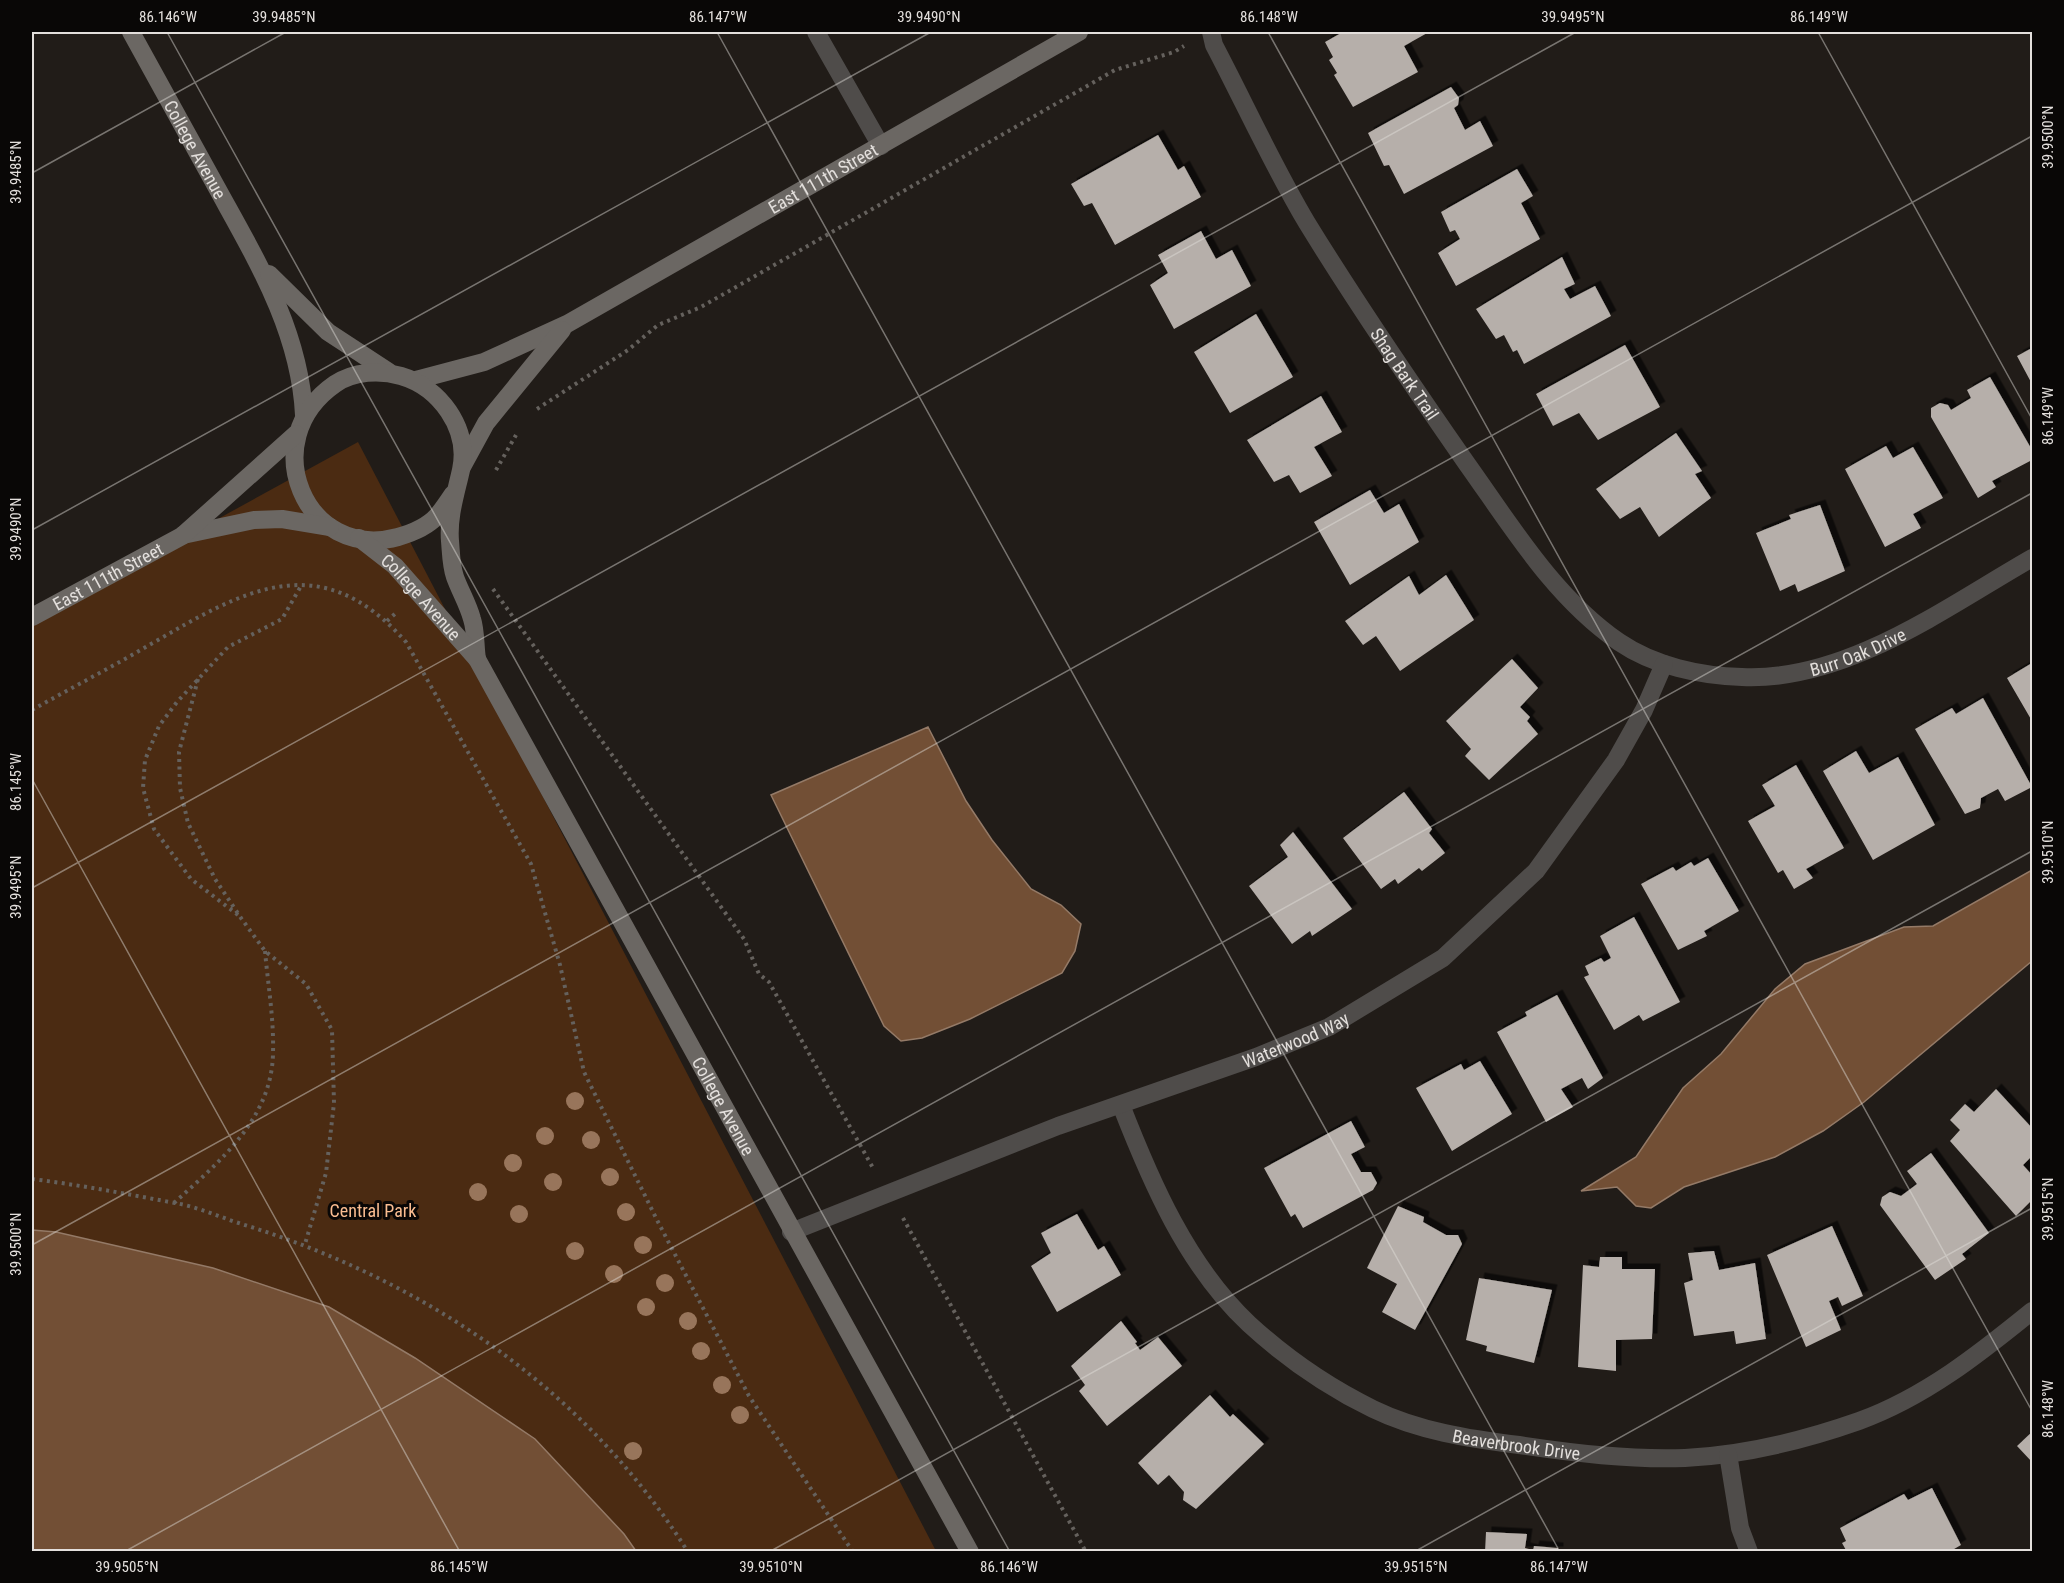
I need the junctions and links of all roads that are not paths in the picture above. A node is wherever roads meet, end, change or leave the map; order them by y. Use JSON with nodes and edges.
{"nodes":[{"id":1,"x":131,"y":32,"type":"edge"},
{"id":2,"x":816,"y":32,"type":"edge"},
{"id":3,"x":1079,"y":32,"type":"edge"},
{"id":4,"x":1211,"y":32,"type":"edge"},
{"id":5,"x":881,"y":146,"type":"junction"},
{"id":6,"x":262,"y":266,"type":"junction"},
{"id":7,"x":567,"y":324,"type":"junction"},
{"id":8,"x":390,"y":373,"type":"junction"},
{"id":9,"x":416,"y":380,"type":"junction"},
{"id":10,"x":304,"y":415,"type":"junction"},
{"id":11,"x":296,"y":434,"type":"junction"},
{"id":12,"x":462,"y":468,"type":"junction"},
{"id":13,"x":453,"y":494,"type":"junction"},
{"id":14,"x":331,"y":527,"type":"junction"},
{"id":15,"x":182,"y":536,"type":"junction"},
{"id":16,"x":358,"y":538,"type":"junction"},
{"id":17,"x":2032,"y":558,"type":"edge"},
{"id":18,"x":32,"y":616,"type":"edge"},
{"id":19,"x":477,"y":660,"type":"junction"},
{"id":20,"x":1664,"y":664,"type":"junction"},
{"id":21,"x":1121,"y":1105,"type":"junction"},
{"id":22,"x":791,"y":1232,"type":"junction"},
{"id":23,"x":2032,"y":1311,"type":"edge"},
{"id":24,"x":1728,"y":1454,"type":"junction"},
{"id":25,"x":970,"y":1551,"type":"edge"},
{"id":26,"x":1749,"y":1551,"type":"edge"}],
"edges":[{"from":1,"to":6,"type":"main road","name":"College Avenue"},
{"from":2,"to":5,"type":"street"},
{"from":3,"to":5,"type":"main road","name":"East 111th Street"},
{"from":4,"to":20,"type":"street","name":"Shag Bark Trail"},
{"from":5,"to":7,"type":"main road","name":"East 111th Street"},
{"from":6,"to":8,"type":"main road","name":"College Avenue"},
{"from":6,"to":10,"type":"main road","name":"College Avenue"},
{"from":7,"to":9,"type":"main road","name":"East 111th Street"},
{"from":7,"to":12,"type":"main road","name":"East 111th Street"},
{"from":8,"to":9,"type":"main road"},
{"from":8,"to":10,"type":"main road"},
{"from":9,"to":12,"type":"main road"},
{"from":10,"to":11,"type":"main road"},
{"from":11,"to":14,"type":"main road"},
{"from":11,"to":15,"type":"main road","name":"East 111th Street"},
{"from":12,"to":13,"type":"main road"},
{"from":13,"to":16,"type":"main road"},
{"from":13,"to":19,"type":"main road","name":"College Avenue"},
{"from":14,"to":15,"type":"main road","name":"East 111th Street"},
{"from":14,"to":16,"type":"main road"},
{"from":15,"to":18,"type":"main road","name":"East 111th Street"},
{"from":16,"to":19,"type":"main road","name":"College Avenue"},
{"from":17,"to":20,"type":"street","name":"Burr Oak Drive"},
{"from":19,"to":22,"type":"main road","name":"College Avenue"},
{"from":20,"to":21,"type":"street","name":"Waterwood Way"},
{"from":21,"to":22,"type":"street","name":"Waterwood Way"},
{"from":21,"to":24,"type":"street","name":"Beaverbrook Drive"},
{"from":22,"to":25,"type":"main road","name":"College Avenue"},
{"from":23,"to":24,"type":"street","name":"Beaverbrook Drive"},
{"from":24,"to":26,"type":"street"}]}
